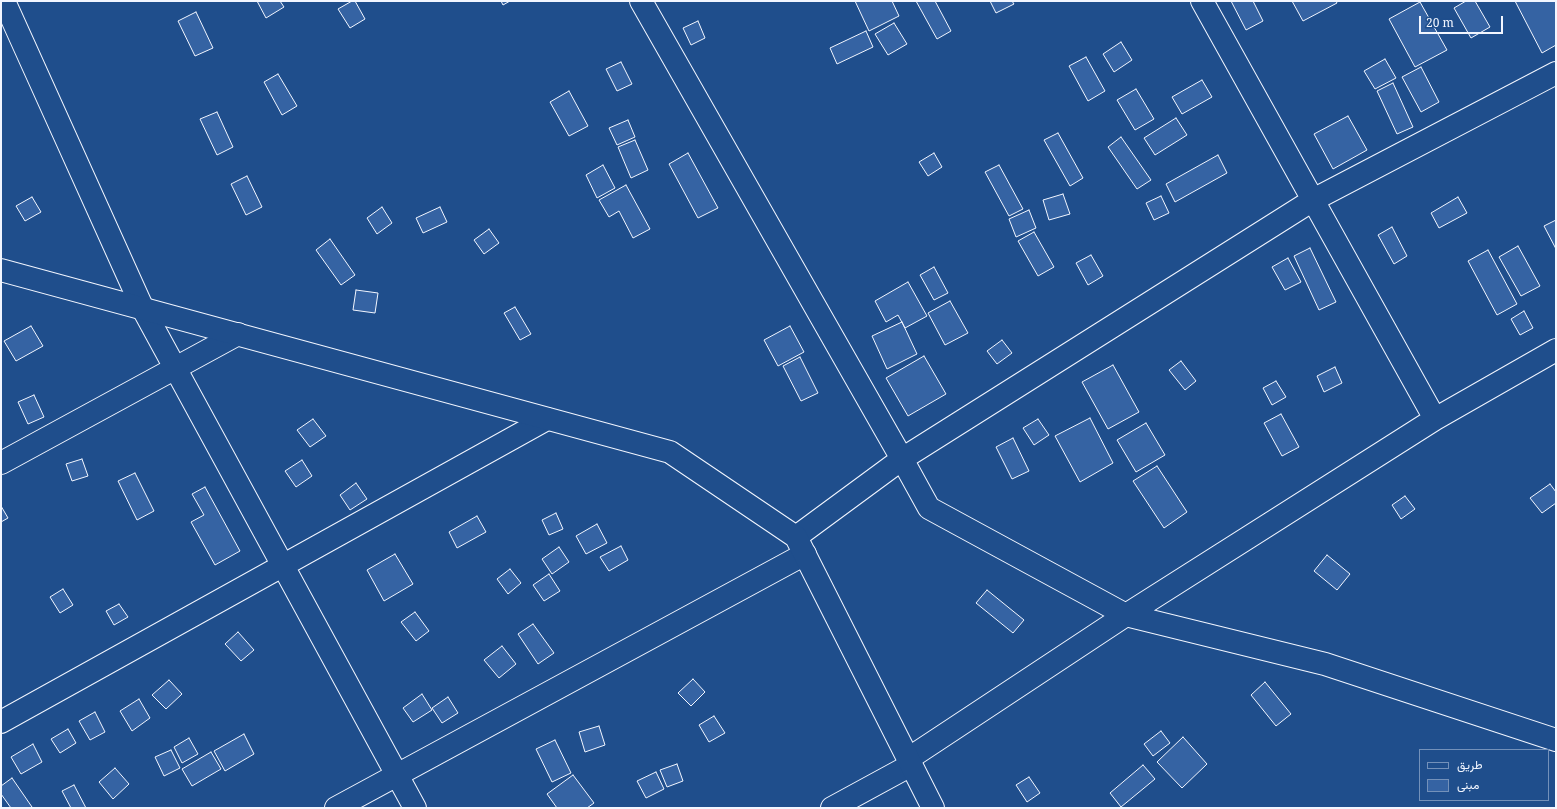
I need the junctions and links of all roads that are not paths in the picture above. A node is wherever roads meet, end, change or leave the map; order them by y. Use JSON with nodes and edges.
{"nodes":[{"id":1,"x":4,"y":1,"type":"edge"},
{"id":2,"x":641,"y":1,"type":"edge"},
{"id":3,"x":1202,"y":1,"type":"edge"},
{"id":4,"x":1556,"y":73,"type":"edge"},
{"id":5,"x":1313,"y":200,"type":"junction"},
{"id":6,"x":1,"y":270,"type":"edge"},
{"id":7,"x":143,"y":309,"type":"junction"},
{"id":8,"x":238,"y":334,"type":"junction"},
{"id":9,"x":1556,"y":350,"type":"edge"},
{"id":10,"x":176,"y":368,"type":"junction"},
{"id":11,"x":547,"y":419,"type":"junction"},
{"id":12,"x":1435,"y":419,"type":"junction"},
{"id":13,"x":902,"y":459,"type":"junction"},
{"id":14,"x":1,"y":463,"type":"edge"},
{"id":15,"x":801,"y":546,"type":"junction"},
{"id":16,"x":283,"y":565,"type":"junction"},
{"id":17,"x":1126,"y":615,"type":"junction"},
{"id":18,"x":1,"y":722,"type":"edge"},
{"id":19,"x":1556,"y":740,"type":"edge"},
{"id":20,"x":910,"y":762,"type":"junction"},
{"id":21,"x":397,"y":775,"type":"junction"},
{"id":22,"x":336,"y":808,"type":"edge"},
{"id":23,"x":414,"y":808,"type":"edge"},
{"id":24,"x":832,"y":808,"type":"edge"},
{"id":25,"x":933,"y":808,"type":"edge"}],
"edges":[{"from":1,"to":7,"type":"street"},
{"from":2,"to":13,"type":"street"},
{"from":3,"to":5,"type":"street"},
{"from":4,"to":5,"type":"street"},
{"from":5,"to":12,"type":"street"},
{"from":5,"to":13,"type":"street"},
{"from":6,"to":7,"type":"street"},
{"from":7,"to":8,"type":"street"},
{"from":7,"to":10,"type":"street"},
{"from":8,"to":10,"type":"street"},
{"from":8,"to":11,"type":"street"},
{"from":9,"to":12,"type":"street"},
{"from":10,"to":14,"type":"street"},
{"from":10,"to":16,"type":"street"},
{"from":11,"to":15,"type":"street"},
{"from":11,"to":16,"type":"street"},
{"from":12,"to":17,"type":"street"},
{"from":13,"to":15,"type":"street"},
{"from":13,"to":17,"type":"street"},
{"from":15,"to":20,"type":"street"},
{"from":15,"to":21,"type":"street"},
{"from":16,"to":18,"type":"street"},
{"from":16,"to":21,"type":"street"},
{"from":17,"to":19,"type":"street"},
{"from":17,"to":20,"type":"street"},
{"from":20,"to":24,"type":"street"},
{"from":20,"to":25,"type":"street"},
{"from":21,"to":22,"type":"street"},
{"from":21,"to":23,"type":"street"}]}
